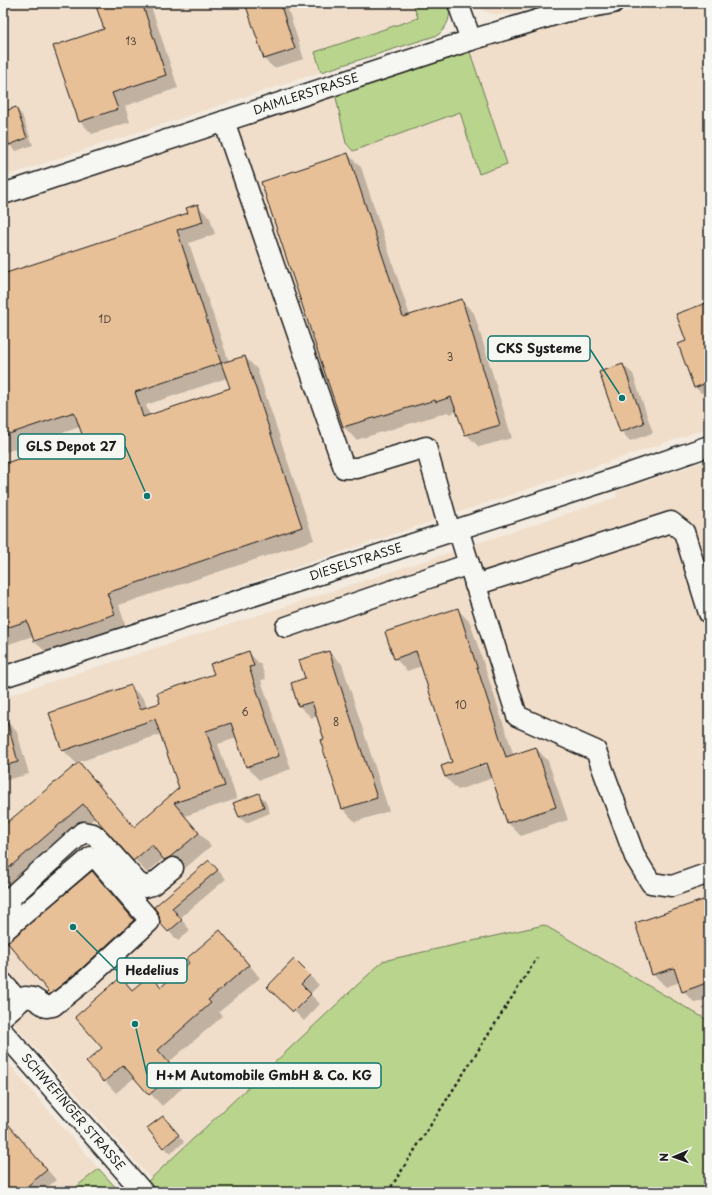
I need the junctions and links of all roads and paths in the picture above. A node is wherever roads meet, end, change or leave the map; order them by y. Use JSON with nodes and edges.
{"nodes":[{"id":1,"x":458,"y":3,"type":"edge"},
{"id":2,"x":612,"y":3,"type":"edge"},
{"id":3,"x":471,"y":40,"type":"junction"},
{"id":4,"x":224,"y":121,"type":"junction"},
{"id":5,"x":3,"y":194,"type":"edge"},
{"id":6,"x":709,"y":446,"type":"edge"},
{"id":7,"x":454,"y":530,"type":"junction"},
{"id":8,"x":469,"y":564,"type":"junction"},
{"id":9,"x":476,"y":584,"type":"junction"},
{"id":10,"x":709,"y":613,"type":"edge"},
{"id":11,"x":286,"y":627,"type":"dead end"},
{"id":12,"x":3,"y":677,"type":"edge"},
{"id":13,"x":173,"y":868,"type":"dead end"},
{"id":14,"x":709,"y":873,"type":"edge"},
{"id":15,"x":3,"y":917,"type":"edge"},
{"id":16,"x":3,"y":932,"type":"edge"},
{"id":17,"x":537,"y":958,"type":"dead end"},
{"id":18,"x":3,"y":983,"type":"edge"},
{"id":19,"x":19,"y":1002,"type":"junction"},
{"id":20,"x":3,"y":1016,"type":"edge"},
{"id":21,"x":3,"y":1032,"type":"edge"},
{"id":22,"x":143,"y":1192,"type":"edge"},
{"id":23,"x":388,"y":1192,"type":"edge"}],
"edges":[{"from":1,"to":3,"type":"street"},
{"from":2,"to":3,"type":"street","name":"DAIMLERSTRASSE"},
{"from":3,"to":4,"type":"street","name":"DAIMLERSTRASSE"},
{"from":4,"to":5,"type":"street","name":"DAIMLERSTRASSE"},
{"from":4,"to":7,"type":"street"},
{"from":6,"to":7,"type":"street","name":"DIESELSTRASSE"},
{"from":7,"to":8,"type":"street"},
{"from":7,"to":12,"type":"street","name":"DIESELSTRASSE"},
{"from":8,"to":9,"type":"street"},
{"from":8,"to":11,"type":"street"},
{"from":9,"to":10,"type":"street"},
{"from":9,"to":14,"type":"street"},
{"from":13,"to":15,"type":"street"},
{"from":16,"to":19,"type":"street"},
{"from":17,"to":23,"type":"path"},
{"from":18,"to":19,"type":"street"},
{"from":19,"to":20,"type":"street"},
{"from":21,"to":22,"type":"street","name":"SCHWEFINGER STRASSE"}]}
